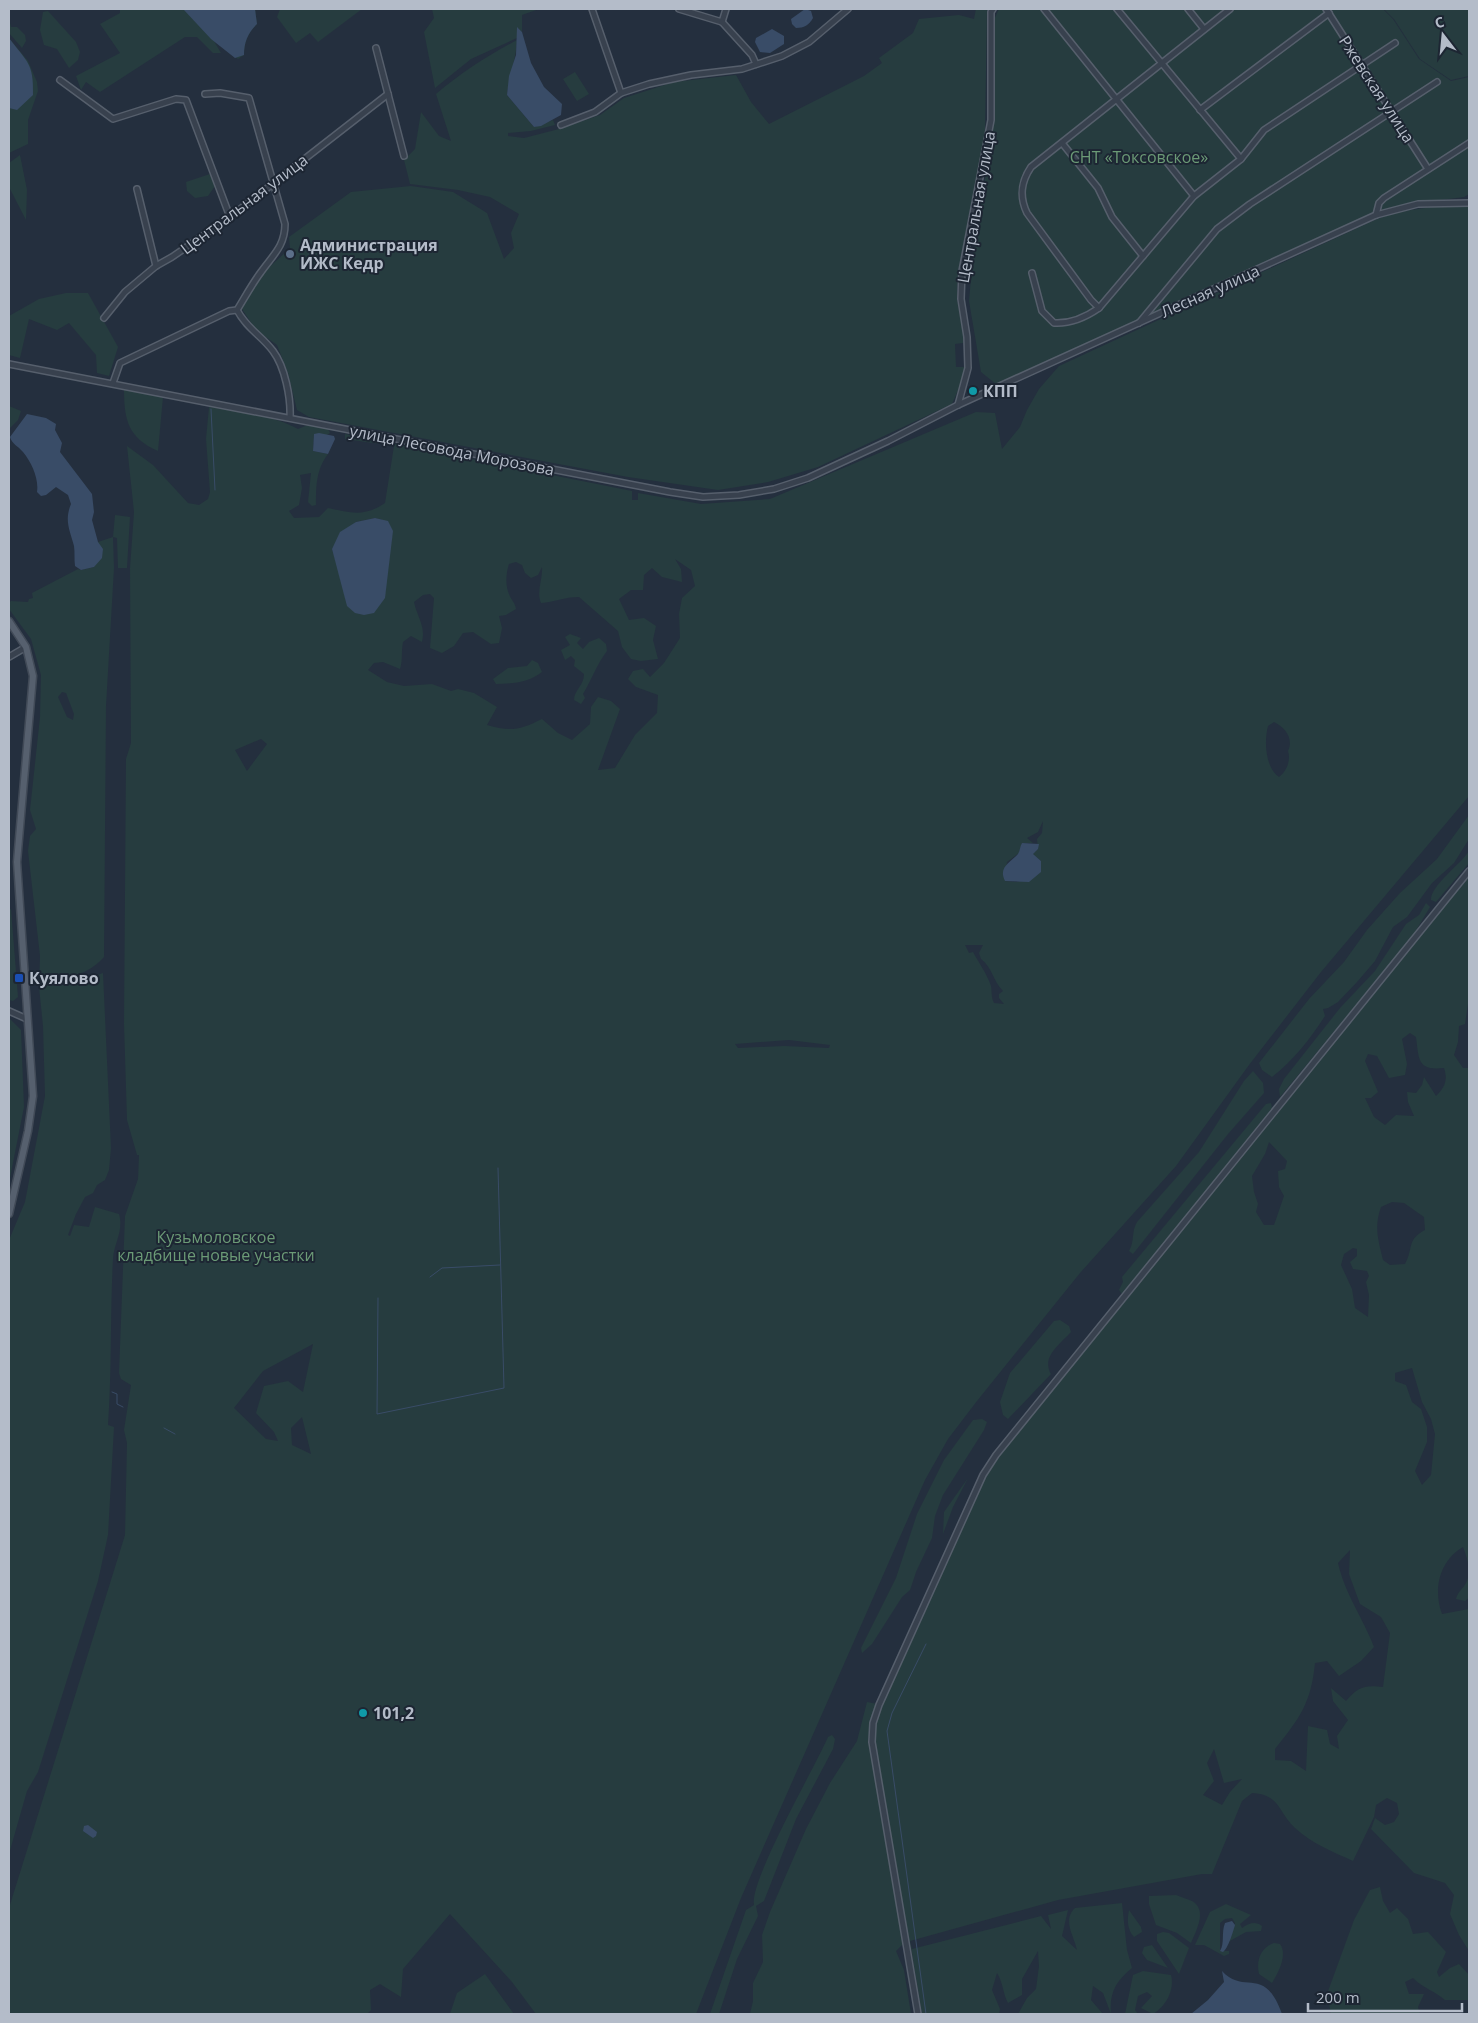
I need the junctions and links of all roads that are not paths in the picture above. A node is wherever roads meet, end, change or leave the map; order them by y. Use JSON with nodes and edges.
{"nodes":[{"id":1,"x":592,"y":9,"type":"edge"},
{"id":2,"x":679,"y":9,"type":"edge"},
{"id":3,"x":726,"y":9,"type":"edge"},
{"id":4,"x":848,"y":9,"type":"edge"},
{"id":5,"x":1044,"y":9,"type":"edge"},
{"id":6,"x":1117,"y":9,"type":"edge"},
{"id":7,"x":1188,"y":9,"type":"edge"},
{"id":8,"x":1230,"y":9,"type":"edge"},
{"id":9,"x":992,"y":10,"type":"edge"},
{"id":10,"x":1327,"y":11,"type":"edge"},
{"id":11,"x":722,"y":22,"type":"junction"},
{"id":12,"x":1204,"y":30,"type":"junction"},
{"id":13,"x":1395,"y":43,"type":"dead end"},
{"id":14,"x":376,"y":48,"type":"dead end"},
{"id":15,"x":756,"y":64,"type":"junction"},
{"id":16,"x":1162,"y":64,"type":"junction"},
{"id":17,"x":1361,"y":65,"type":"junction"},
{"id":18,"x":60,"y":80,"type":"dead end"},
{"id":19,"x":1437,"y":82,"type":"dead end"},
{"id":20,"x":622,"y":93,"type":"junction"},
{"id":21,"x":205,"y":94,"type":"dead end"},
{"id":22,"x":388,"y":94,"type":"junction"},
{"id":23,"x":1117,"y":99,"type":"junction"},
{"id":24,"x":1200,"y":110,"type":"junction"},
{"id":25,"x":1392,"y":112,"type":"junction"},
{"id":26,"x":561,"y":125,"type":"dead end"},
{"id":27,"x":1062,"y":143,"type":"junction"},
{"id":28,"x":1469,"y":143,"type":"edge"},
{"id":29,"x":404,"y":156,"type":"dead end"},
{"id":30,"x":1241,"y":160,"type":"junction"},
{"id":31,"x":1428,"y":169,"type":"junction"},
{"id":32,"x":274,"y":183,"type":"junction"},
{"id":33,"x":136,"y":189,"type":"dead end"},
{"id":34,"x":1194,"y":196,"type":"junction"},
{"id":35,"x":1469,"y":203,"type":"edge"},
{"id":36,"x":230,"y":216,"type":"junction"},
{"id":37,"x":1376,"y":216,"type":"junction"},
{"id":38,"x":1143,"y":256,"type":"junction"},
{"id":39,"x":156,"y":266,"type":"junction"},
{"id":40,"x":1032,"y":273,"type":"dead end"},
{"id":41,"x":1099,"y":308,"type":"junction"},
{"id":42,"x":237,"y":310,"type":"junction"},
{"id":43,"x":104,"y":318,"type":"dead end"},
{"id":44,"x":1139,"y":323,"type":"junction"},
{"id":45,"x":9,"y":364,"type":"edge"},
{"id":46,"x":113,"y":383,"type":"junction"},
{"id":47,"x":958,"y":405,"type":"junction"},
{"id":48,"x":290,"y":418,"type":"junction"},
{"id":49,"x":9,"y":620,"type":"edge"},
{"id":50,"x":26,"y":646,"type":"junction"},
{"id":51,"x":9,"y":658,"type":"edge"},
{"id":52,"x":1469,"y":871,"type":"edge"},
{"id":53,"x":9,"y":1012,"type":"edge"},
{"id":54,"x":27,"y":1019,"type":"junction"},
{"id":55,"x":9,"y":1214,"type":"edge"},
{"id":56,"x":918,"y":2014,"type":"edge"}],
"edges":[{"from":1,"to":20,"type":"street"},
{"from":2,"to":11,"type":"street"},
{"from":3,"to":11,"type":"street"},
{"from":4,"to":15,"type":"street"},
{"from":5,"to":23,"type":"street"},
{"from":6,"to":16,"type":"street"},
{"from":7,"to":12,"type":"street"},
{"from":8,"to":12,"type":"street"},
{"from":9,"to":47,"type":"street","name":"Центральная улица"},
{"from":10,"to":17,"type":"street","name":"Ржевская улица"},
{"from":10,"to":24,"type":"street"},
{"from":11,"to":15,"type":"street"},
{"from":12,"to":16,"type":"street"},
{"from":13,"to":17,"type":"street"},
{"from":14,"to":22,"type":"street"},
{"from":15,"to":20,"type":"street"},
{"from":16,"to":23,"type":"street"},
{"from":16,"to":24,"type":"street"},
{"from":17,"to":25,"type":"street","name":"Ржевская улица"},
{"from":17,"to":30,"type":"street"},
{"from":18,"to":36,"type":"street"},
{"from":19,"to":25,"type":"street"},
{"from":20,"to":26,"type":"street"},
{"from":21,"to":32,"type":"street"},
{"from":22,"to":29,"type":"street"},
{"from":22,"to":32,"type":"street","name":"Центральная улица"},
{"from":23,"to":27,"type":"street"},
{"from":23,"to":34,"type":"street"},
{"from":24,"to":30,"type":"street"},
{"from":25,"to":31,"type":"street","name":"Ржевская улица"},
{"from":25,"to":44,"type":"street"},
{"from":27,"to":38,"type":"street"},
{"from":27,"to":41,"type":"street"},
{"from":28,"to":31,"type":"street"},
{"from":30,"to":34,"type":"street"},
{"from":31,"to":37,"type":"street"},
{"from":32,"to":36,"type":"street","name":"Центральная улица"},
{"from":32,"to":42,"type":"street"},
{"from":33,"to":39,"type":"street"},
{"from":34,"to":38,"type":"street"},
{"from":35,"to":37,"type":"street","name":"Лесная улица"},
{"from":36,"to":39,"type":"street","name":"Центральная улица"},
{"from":37,"to":44,"type":"street","name":"Лесная улица"},
{"from":38,"to":41,"type":"street"},
{"from":39,"to":43,"type":"street","name":"Центральная улица"},
{"from":40,"to":41,"type":"street"},
{"from":42,"to":46,"type":"street"},
{"from":42,"to":48,"type":"street"},
{"from":44,"to":47,"type":"street","name":"Лесная улица"},
{"from":45,"to":46,"type":"street","name":"улица Лесовода Морозова"},
{"from":46,"to":48,"type":"street","name":"улица Лесовода Морозова"},
{"from":47,"to":48,"type":"street","name":"улица Лесовода Морозова"},
{"from":49,"to":50,"type":"main road"},
{"from":50,"to":51,"type":"street"},
{"from":50,"to":54,"type":"main road"},
{"from":52,"to":56,"type":"street"},
{"from":53,"to":54,"type":"street"},
{"from":54,"to":55,"type":"main road"}]}
